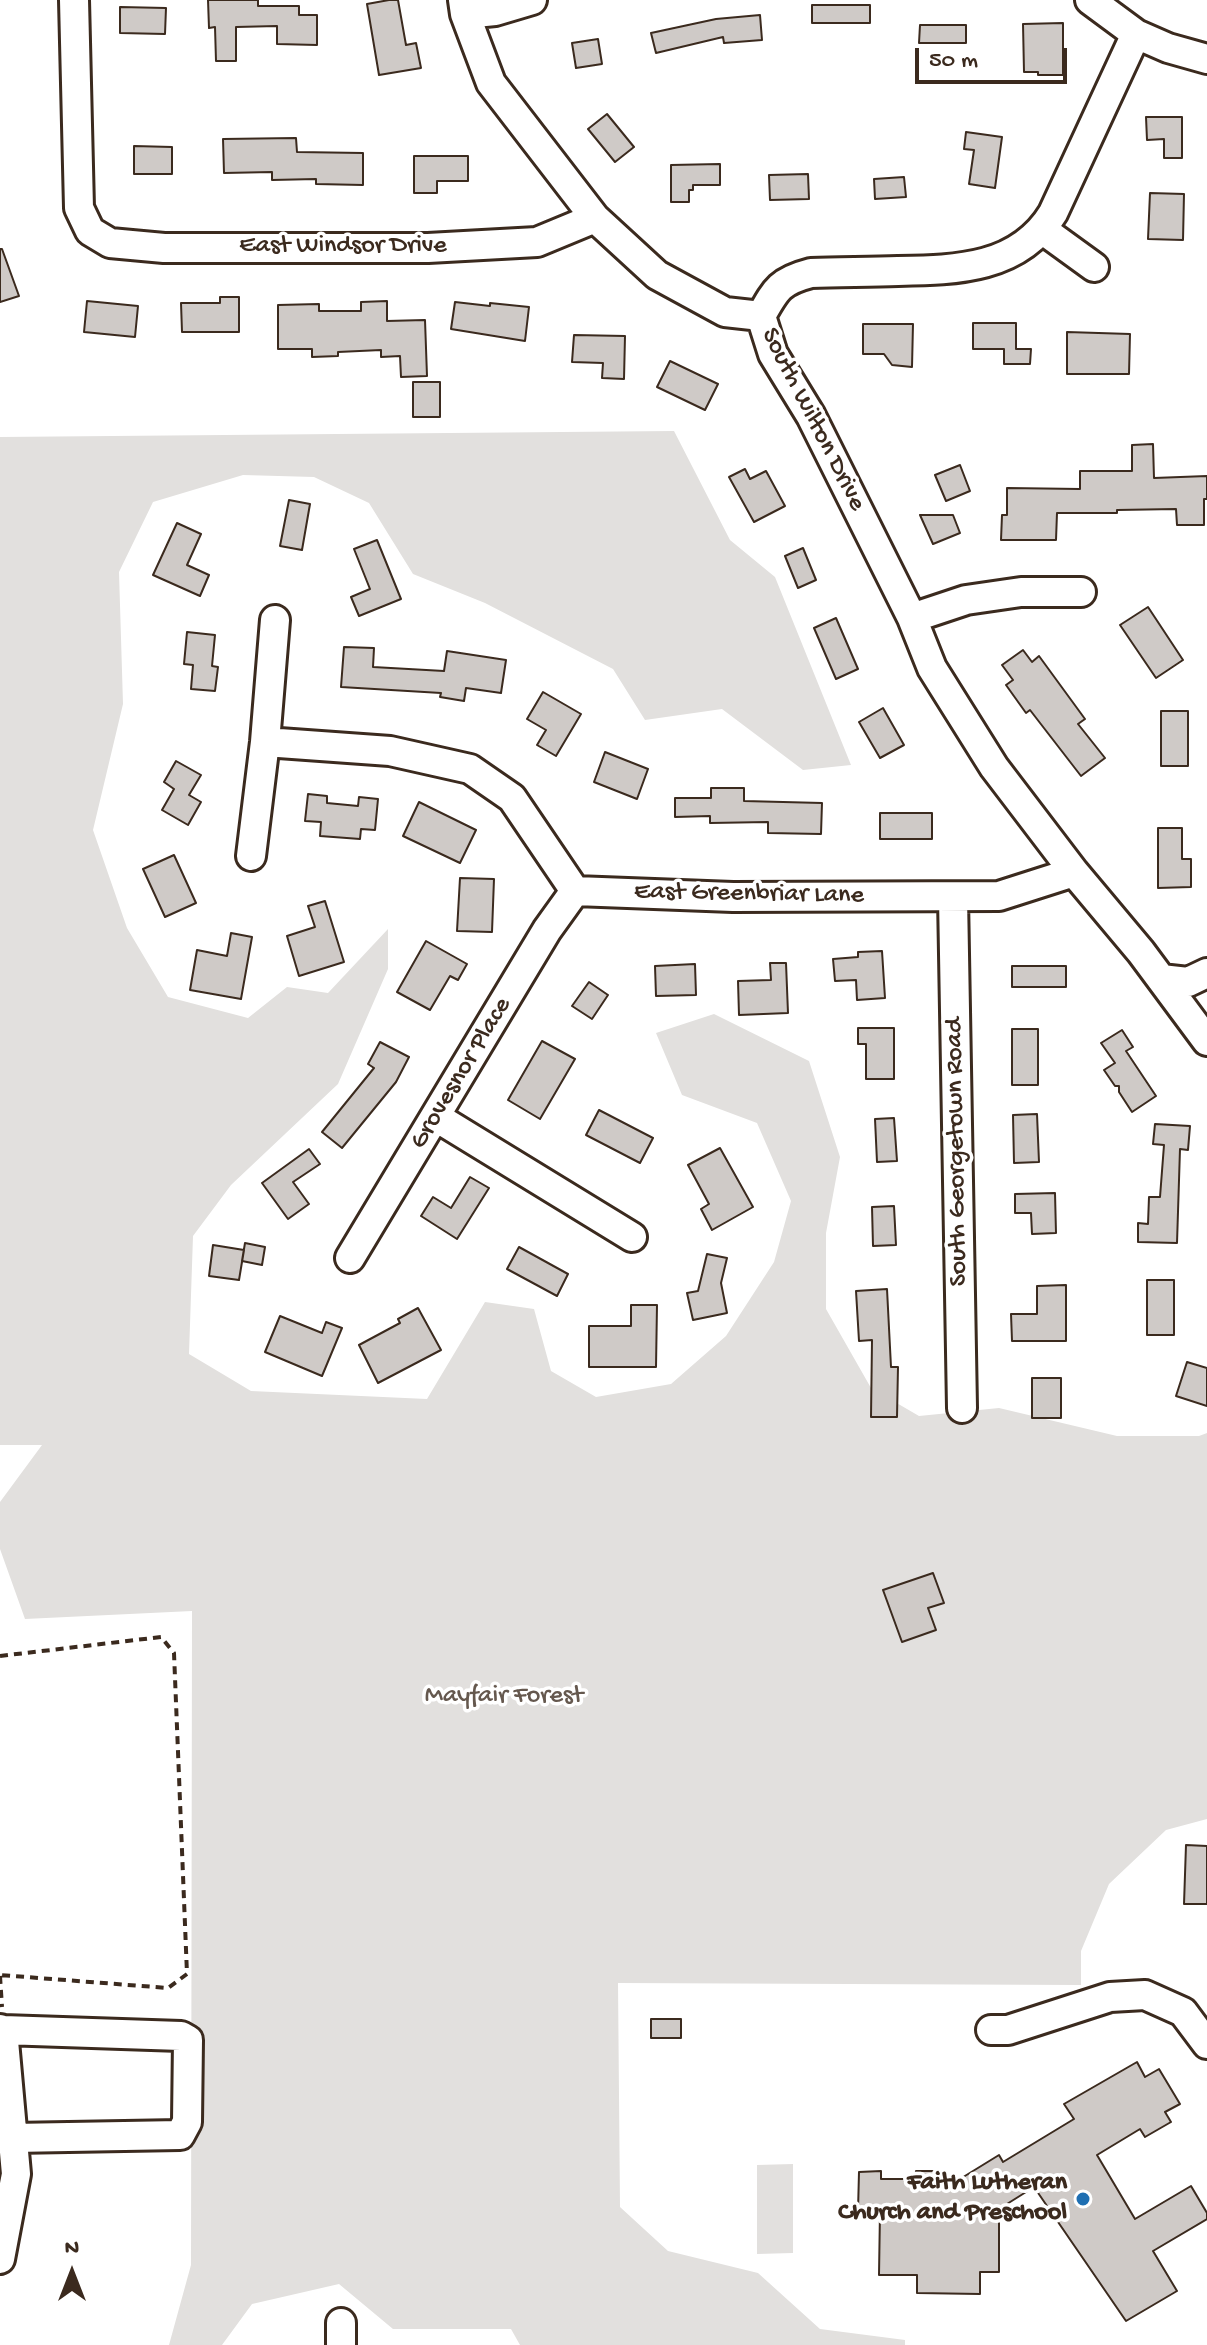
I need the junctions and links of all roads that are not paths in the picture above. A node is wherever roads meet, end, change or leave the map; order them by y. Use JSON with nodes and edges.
{"nodes":[{"id":1,"x":74,"y":0,"type":"edge"},
{"id":2,"x":532,"y":0,"type":"edge"},
{"id":3,"x":1090,"y":0,"type":"edge"},
{"id":4,"x":464,"y":7,"type":"edge"},
{"id":5,"x":1136,"y":34,"type":"junction"},
{"id":6,"x":1207,"y":59,"type":"edge"},
{"id":7,"x":595,"y":218,"type":"junction"},
{"id":8,"x":1043,"y":230,"type":"junction"},
{"id":9,"x":1094,"y":267,"type":"dead end"},
{"id":10,"x":761,"y":316,"type":"junction"},
{"id":11,"x":1081,"y":592,"type":"dead end"},
{"id":12,"x":912,"y":618,"type":"junction"},
{"id":13,"x":275,"y":620,"type":"dead end"},
{"id":14,"x":265,"y":742,"type":"junction"},
{"id":15,"x":251,"y":856,"type":"dead end"},
{"id":16,"x":1074,"y":872,"type":"junction"},
{"id":17,"x":575,"y":891,"type":"junction"},
{"id":18,"x":953,"y":897,"type":"junction"},
{"id":19,"x":1207,"y":973,"type":"edge"},
{"id":20,"x":1161,"y":979,"type":"junction"},
{"id":21,"x":1207,"y":1041,"type":"edge"},
{"id":22,"x":436,"y":1117,"type":"junction"},
{"id":23,"x":632,"y":1237,"type":"dead end"},
{"id":24,"x":350,"y":1258,"type":"dead end"},
{"id":25,"x":962,"y":1408,"type":"dead end"},
{"id":26,"x":2,"y":2030,"type":"edge"},
{"id":27,"x":991,"y":2030,"type":"dead end"},
{"id":28,"x":1207,"y":2044,"type":"edge"},
{"id":29,"x":13,"y":2138,"type":"junction"},
{"id":30,"x":0,"y":2259,"type":"edge"}],
"edges":[{"from":1,"to":7,"type":"street","name":"East Windsor Drive"},
{"from":2,"to":4,"type":"street"},
{"from":3,"to":5,"type":"street"},
{"from":4,"to":7,"type":"street","name":"South Wilton Drive"},
{"from":5,"to":6,"type":"street"},
{"from":5,"to":8,"type":"street"},
{"from":7,"to":10,"type":"street","name":"South Wilton Drive"},
{"from":8,"to":9,"type":"street"},
{"from":8,"to":10,"type":"street"},
{"from":10,"to":12,"type":"street","name":"South Wilton Drive"},
{"from":11,"to":12,"type":"street"},
{"from":12,"to":16,"type":"street","name":"South Wilton Drive"},
{"from":13,"to":14,"type":"street"},
{"from":14,"to":15,"type":"street"},
{"from":14,"to":17,"type":"street"},
{"from":16,"to":18,"type":"street","name":"East Greenbriar Lane"},
{"from":16,"to":20,"type":"street"},
{"from":17,"to":18,"type":"street","name":"East Greenbriar Lane"},
{"from":17,"to":22,"type":"street","name":"Grovesnor Place"},
{"from":18,"to":25,"type":"street","name":"South Georgetown Road"},
{"from":19,"to":20,"type":"street"},
{"from":20,"to":21,"type":"street"},
{"from":22,"to":23,"type":"street"},
{"from":22,"to":24,"type":"street","name":"Grovesnor Place"},
{"from":26,"to":29,"type":"street"},
{"from":26,"to":29,"type":"street"},
{"from":27,"to":28,"type":"street"},
{"from":29,"to":30,"type":"street"}]}
